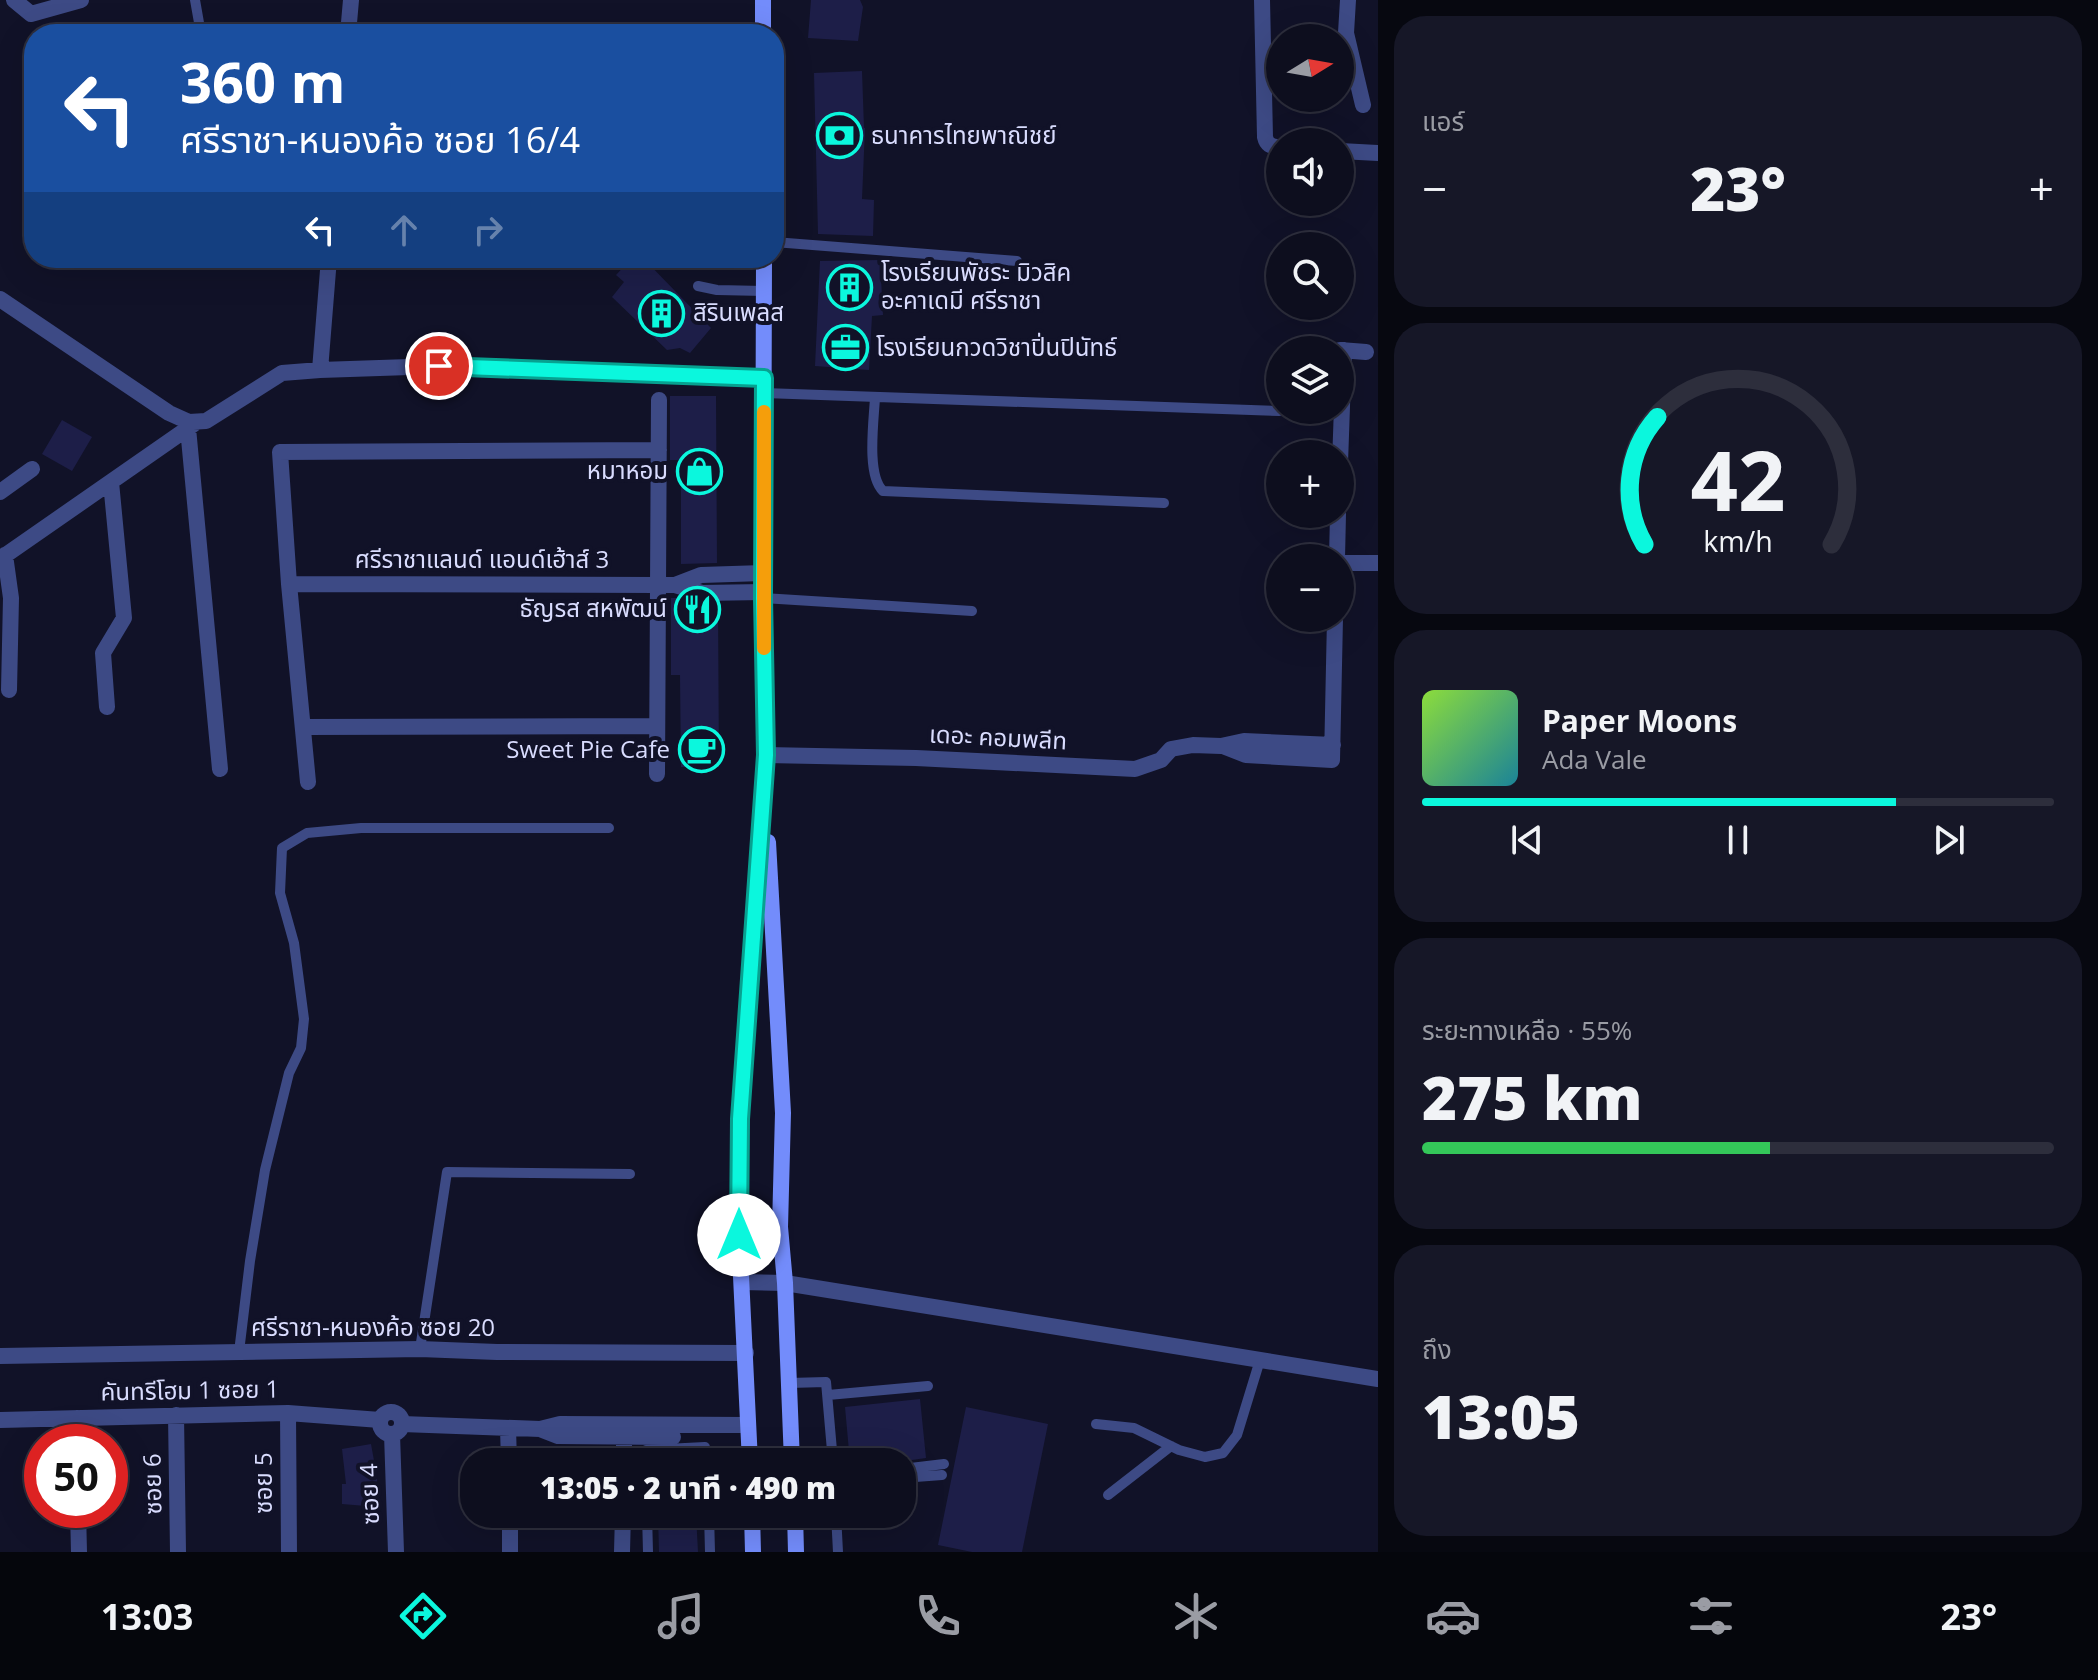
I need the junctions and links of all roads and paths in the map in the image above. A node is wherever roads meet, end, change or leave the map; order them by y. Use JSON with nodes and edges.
{"nodes":[{"id":1,"x":14,"y":0,"type":"edge"},
{"id":2,"x":81,"y":0,"type":"edge"},
{"id":3,"x":195,"y":0,"type":"edge"},
{"id":4,"x":351,"y":0,"type":"edge"},
{"id":5,"x":763,"y":0,"type":"edge"},
{"id":6,"x":1262,"y":0,"type":"edge"},
{"id":7,"x":1348,"y":0,"type":"edge"},
{"id":8,"x":199,"y":24,"type":"edge"},
{"id":9,"x":349,"y":24,"type":"edge"},
{"id":10,"x":763,"y":24,"type":"edge"},
{"id":11,"x":1363,"y":105,"type":"dead end"},
{"id":12,"x":1266,"y":143,"type":"edge"},
{"id":13,"x":1354,"y":152,"type":"edge"},
{"id":14,"x":1378,"y":153,"type":"edge"},
{"id":15,"x":784,"y":243,"type":"edge"},
{"id":16,"x":1017,"y":261,"type":"dead end"},
{"id":17,"x":328,"y":268,"type":"edge"},
{"id":18,"x":764,"y":268,"type":"edge"},
{"id":19,"x":698,"y":286,"type":"dead end"},
{"id":20,"x":764,"y":291,"type":"junction"},
{"id":21,"x":0,"y":299,"type":"edge"},
{"id":22,"x":1354,"y":351,"type":"edge"},
{"id":23,"x":1366,"y":352,"type":"dead end"},
{"id":24,"x":320,"y":370,"type":"junction"},
{"id":25,"x":764,"y":386,"type":"junction"},
{"id":26,"x":875,"y":397,"type":"junction"},
{"id":27,"x":659,"y":400,"type":"dead end"},
{"id":28,"x":1266,"y":411,"type":"edge"},
{"id":29,"x":194,"y":425,"type":"junction"},
{"id":30,"x":659,"y":450,"type":"junction"},
{"id":31,"x":32,"y":469,"type":"dead end"},
{"id":32,"x":111,"y":482,"type":"junction"},
{"id":33,"x":0,"y":492,"type":"edge"},
{"id":34,"x":1164,"y":503,"type":"dead end"},
{"id":35,"x":2,"y":557,"type":"edge"},
{"id":36,"x":1354,"y":563,"type":"edge"},
{"id":37,"x":1378,"y":563,"type":"edge"},
{"id":38,"x":763,"y":573,"type":"junction"},
{"id":39,"x":289,"y":584,"type":"junction"},
{"id":40,"x":667,"y":585,"type":"junction"},
{"id":41,"x":763,"y":595,"type":"junction"},
{"id":42,"x":972,"y":611,"type":"dead end"},
{"id":43,"x":1335,"y":632,"type":"edge"},
{"id":44,"x":9,"y":690,"type":"dead end"},
{"id":45,"x":107,"y":707,"type":"dead end"},
{"id":46,"x":657,"y":726,"type":"junction"},
{"id":47,"x":303,"y":727,"type":"junction"},
{"id":48,"x":766,"y":755,"type":"junction"},
{"id":49,"x":220,"y":769,"type":"dead end"},
{"id":50,"x":657,"y":774,"type":"dead end"},
{"id":51,"x":765,"y":777,"type":"junction"},
{"id":52,"x":308,"y":782,"type":"dead end"},
{"id":53,"x":609,"y":828,"type":"dead end"},
{"id":54,"x":630,"y":1174,"type":"dead end"},
{"id":55,"x":780,"y":1227,"type":"junction"},
{"id":56,"x":739,"y":1235,"type":"junction"},
{"id":57,"x":742,"y":1282,"type":"junction"},
{"id":58,"x":785,"y":1283,"type":"junction"},
{"id":59,"x":420,"y":1349,"type":"junction"},
{"id":60,"x":239,"y":1352,"type":"junction"},
{"id":61,"x":746,"y":1353,"type":"junction"},
{"id":62,"x":0,"y":1356,"type":"edge"},
{"id":63,"x":1260,"y":1360,"type":"junction"},
{"id":64,"x":1378,"y":1379,"type":"edge"},
{"id":65,"x":789,"y":1383,"type":"junction"},
{"id":66,"x":928,"y":1386,"type":"dead end"},
{"id":67,"x":828,"y":1395,"type":"junction"},
{"id":68,"x":288,"y":1413,"type":"junction"},
{"id":69,"x":176,"y":1415,"type":"junction"},
{"id":70,"x":77,"y":1418,"type":"junction"},
{"id":71,"x":0,"y":1420,"type":"edge"},
{"id":72,"x":77,"y":1424,"type":"edge"},
{"id":73,"x":1096,"y":1424,"type":"dead end"},
{"id":74,"x":508,"y":1428,"type":"junction"},
{"id":75,"x":397,"y":1429,"type":"junction"},
{"id":76,"x":624,"y":1431,"type":"junction"},
{"id":77,"x":749,"y":1431,"type":"junction"},
{"id":78,"x":1171,"y":1446,"type":"junction"},
{"id":79,"x":509,"y":1448,"type":"edge"},
{"id":80,"x":624,"y":1448,"type":"edge"},
{"id":81,"x":685,"y":1448,"type":"edge"},
{"id":82,"x":705,"y":1448,"type":"edge"},
{"id":83,"x":747,"y":1448,"type":"edge"},
{"id":84,"x":791,"y":1448,"type":"edge"},
{"id":85,"x":832,"y":1448,"type":"edge"},
{"id":86,"x":916,"y":1469,"type":"edge"},
{"id":87,"x":916,"y":1475,"type":"edge"},
{"id":88,"x":1108,"y":1495,"type":"dead end"},
{"id":89,"x":78,"y":1528,"type":"edge"},
{"id":90,"x":510,"y":1528,"type":"edge"},
{"id":91,"x":623,"y":1528,"type":"edge"},
{"id":92,"x":647,"y":1528,"type":"edge"},
{"id":93,"x":709,"y":1528,"type":"edge"},
{"id":94,"x":752,"y":1528,"type":"edge"},
{"id":95,"x":795,"y":1528,"type":"edge"},
{"id":96,"x":837,"y":1528,"type":"edge"},
{"id":97,"x":79,"y":1552,"type":"edge"},
{"id":98,"x":178,"y":1552,"type":"edge"},
{"id":99,"x":289,"y":1552,"type":"edge"},
{"id":100,"x":396,"y":1552,"type":"edge"},
{"id":101,"x":510,"y":1552,"type":"edge"},
{"id":102,"x":622,"y":1552,"type":"edge"},
{"id":103,"x":648,"y":1552,"type":"edge"},
{"id":104,"x":710,"y":1552,"type":"edge"},
{"id":105,"x":753,"y":1552,"type":"edge"},
{"id":106,"x":796,"y":1552,"type":"edge"},
{"id":107,"x":838,"y":1552,"type":"edge"}],
"edges":[{"from":1,"to":2,"type":"street"},
{"from":3,"to":8,"type":"lane"},
{"from":4,"to":9,"type":"street"},
{"from":5,"to":10,"type":"main road"},
{"from":6,"to":12,"type":"street"},
{"from":7,"to":11,"type":"street"},
{"from":13,"to":14,"type":"street"},
{"from":15,"to":16,"type":"lane"},
{"from":17,"to":24,"type":"street"},
{"from":18,"to":20,"type":"main road"},
{"from":19,"to":20,"type":"lane"},
{"from":20,"to":25,"type":"main road"},
{"from":21,"to":29,"type":"street"},
{"from":22,"to":23,"type":"street"},
{"from":24,"to":25,"type":"street"},
{"from":24,"to":29,"type":"street"},
{"from":25,"to":26,"type":"lane"},
{"from":25,"to":38,"type":"main road"},
{"from":26,"to":28,"type":"lane"},
{"from":26,"to":34,"type":"lane"},
{"from":27,"to":30,"type":"street"},
{"from":29,"to":32,"type":"street"},
{"from":29,"to":49,"type":"street"},
{"from":30,"to":39,"type":"street"},
{"from":30,"to":40,"type":"street"},
{"from":31,"to":33,"type":"street"},
{"from":32,"to":35,"type":"street"},
{"from":32,"to":45,"type":"street"},
{"from":35,"to":44,"type":"street"},
{"from":36,"to":37,"type":"street"},
{"from":38,"to":40,"type":"street","name":"ศรีราชาแลนด์ แอนด์เฮ้าส์ 3"},
{"from":38,"to":41,"type":"main road"},
{"from":39,"to":40,"type":"street","name":"ศรีราชาแลนด์ แอนด์เฮ้าส์ 3"},
{"from":39,"to":47,"type":"street"},
{"from":40,"to":41,"type":"street","name":"ศรีราชาแลนด์ แอนด์เฮ้าส์ 3"},
{"from":40,"to":46,"type":"street"},
{"from":41,"to":42,"type":"lane"},
{"from":41,"to":48,"type":"main road"},
{"from":43,"to":48,"type":"street","name":"เดอะ คอมพลีท"},
{"from":46,"to":47,"type":"street"},
{"from":46,"to":50,"type":"street"},
{"from":47,"to":52,"type":"street"},
{"from":48,"to":51,"type":"main road"},
{"from":51,"to":55,"type":"main road"},
{"from":51,"to":56,"type":"main road"},
{"from":53,"to":60,"type":"lane"},
{"from":54,"to":59,"type":"lane"},
{"from":55,"to":56,"type":"main road"},
{"from":55,"to":58,"type":"main road"},
{"from":56,"to":57,"type":"main road"},
{"from":57,"to":58,"type":"street"},
{"from":57,"to":61,"type":"main road"},
{"from":58,"to":63,"type":"street"},
{"from":58,"to":65,"type":"main road"},
{"from":59,"to":60,"type":"street","name":"ศรีราชา-หนองค้อ ซอย 20"},
{"from":59,"to":61,"type":"street","name":"ศรีราชา-หนองค้อ ซอย 20"},
{"from":60,"to":62,"type":"street","name":"ศรีราชา-หนองค้อ ซอย 20"},
{"from":61,"to":77,"type":"main road"},
{"from":63,"to":64,"type":"street"},
{"from":63,"to":78,"type":"lane"},
{"from":65,"to":67,"type":"lane"},
{"from":65,"to":84,"type":"main road"},
{"from":66,"to":67,"type":"lane"},
{"from":67,"to":85,"type":"lane"},
{"from":68,"to":69,"type":"street","name":"คันทรีโฮม 1 ซอย 1"},
{"from":68,"to":75,"type":"street","name":"คันทรีโฮม 1 ซอย 1"},
{"from":68,"to":99,"type":"street","name":"ซอย 5"},
{"from":69,"to":70,"type":"street","name":"คันทรีโฮม 1 ซอย 1"},
{"from":69,"to":98,"type":"street","name":"ซอย 6"},
{"from":70,"to":71,"type":"street","name":"คันทรีโฮม 1 ซอย 1"},
{"from":70,"to":72,"type":"street"},
{"from":73,"to":78,"type":"lane"},
{"from":74,"to":75,"type":"street"},
{"from":74,"to":76,"type":"street"},
{"from":74,"to":79,"type":"street"},
{"from":75,"to":100,"type":"street","name":"ซอย 4"},
{"from":76,"to":77,"type":"street"},
{"from":76,"to":80,"type":"street"},
{"from":77,"to":83,"type":"main road"},
{"from":78,"to":88,"type":"lane"},
{"from":81,"to":82,"type":"lane"},
{"from":86,"to":87,"type":"lane"},
{"from":89,"to":97,"type":"street"},
{"from":90,"to":101,"type":"street"},
{"from":91,"to":102,"type":"street"},
{"from":92,"to":103,"type":"lane"},
{"from":93,"to":104,"type":"lane"},
{"from":94,"to":105,"type":"main road"},
{"from":95,"to":106,"type":"main road"},
{"from":96,"to":107,"type":"lane"}]}
